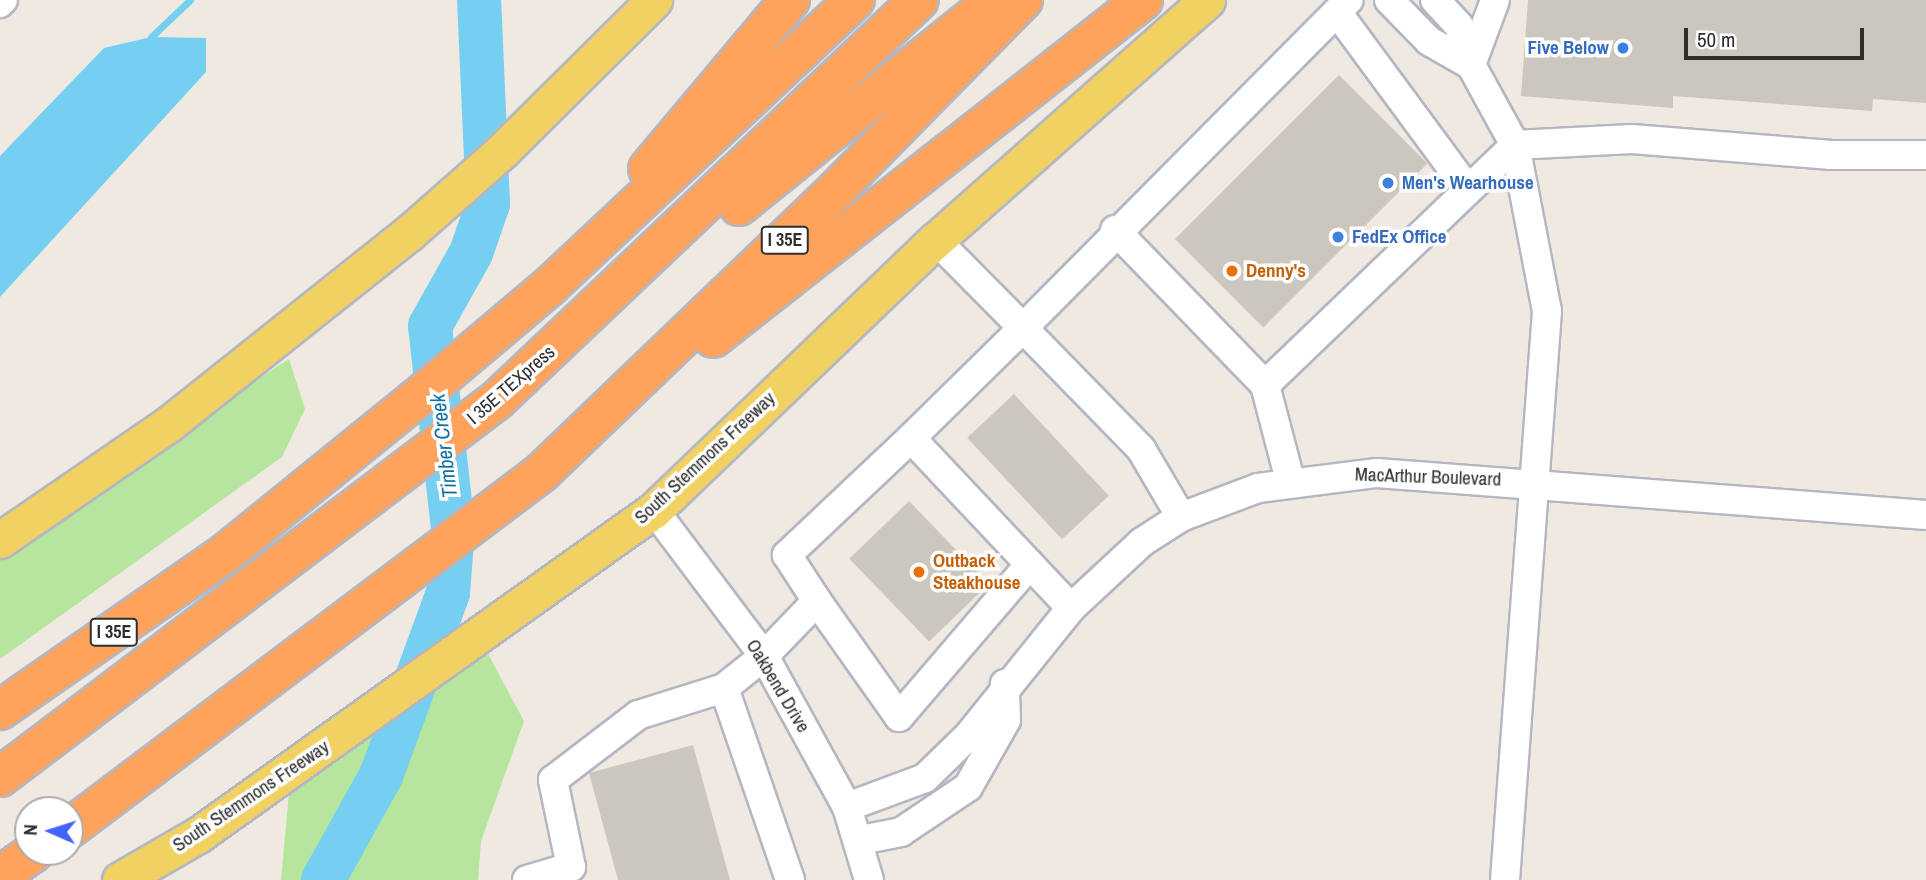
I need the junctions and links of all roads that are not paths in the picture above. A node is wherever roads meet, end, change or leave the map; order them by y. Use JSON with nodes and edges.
{"nodes":[{"id":1,"x":654,"y":0,"type":"edge"},
{"id":2,"x":790,"y":0,"type":"edge"},
{"id":3,"x":855,"y":0,"type":"edge"},
{"id":4,"x":919,"y":0,"type":"edge"},
{"id":5,"x":994,"y":0,"type":"edge"},
{"id":6,"x":1023,"y":0,"type":"edge"},
{"id":7,"x":1143,"y":0,"type":"edge"},
{"id":8,"x":1207,"y":0,"type":"edge"},
{"id":9,"x":1389,"y":0,"type":"edge"},
{"id":10,"x":1435,"y":0,"type":"edge"},
{"id":11,"x":1495,"y":0,"type":"edge"},
{"id":12,"x":1343,"y":6,"type":"edge"},
{"id":13,"x":1471,"y":65,"type":"junction"},
{"id":14,"x":1515,"y":145,"type":"junction"},
{"id":15,"x":1926,"y":155,"type":"edge"},
{"id":16,"x":1468,"y":190,"type":"junction"},
{"id":17,"x":1115,"y":230,"type":"junction"},
{"id":18,"x":936,"y":240,"type":"junction"},
{"id":19,"x":550,"y":286,"type":"junction"},
{"id":20,"x":1023,"y":328,"type":"junction"},
{"id":21,"x":1265,"y":385,"type":"junction"},
{"id":22,"x":497,"y":400,"type":"junction"},
{"id":23,"x":911,"y":438,"type":"junction"},
{"id":24,"x":541,"y":473,"type":"junction"},
{"id":25,"x":1290,"y":480,"type":"junction"},
{"id":26,"x":1535,"y":482,"type":"junction"},
{"id":27,"x":654,"y":510,"type":"junction"},
{"id":28,"x":1926,"y":515,"type":"edge"},
{"id":29,"x":1181,"y":517,"type":"junction"},
{"id":30,"x":0,"y":540,"type":"edge"},
{"id":31,"x":227,"y":552,"type":"junction"},
{"id":32,"x":1030,"y":564,"type":"junction"},
{"id":33,"x":817,"y":601,"type":"junction"},
{"id":34,"x":1071,"y":608,"type":"junction"},
{"id":35,"x":764,"y":656,"type":"junction"},
{"id":36,"x":1005,"y":684,"type":"junction"},
{"id":37,"x":724,"y":688,"type":"junction"},
{"id":38,"x":0,"y":710,"type":"edge"},
{"id":39,"x":0,"y":744,"type":"edge"},
{"id":40,"x":0,"y":777,"type":"edge"},
{"id":41,"x":847,"y":807,"type":"junction"},
{"id":42,"x":84,"y":818,"type":"edge"},
{"id":43,"x":861,"y":841,"type":"junction"},
{"id":44,"x":573,"y":873,"type":"edge"},
{"id":45,"x":120,"y":880,"type":"edge"},
{"id":46,"x":527,"y":880,"type":"edge"},
{"id":47,"x":790,"y":880,"type":"edge"},
{"id":48,"x":869,"y":880,"type":"edge"},
{"id":49,"x":1505,"y":880,"type":"edge"}],
"edges":[{"from":1,"to":30,"type":"main road"},
{"from":2,"to":19,"type":"highway"},
{"from":3,"to":19,"type":"highway","number":"I 35E"},
{"from":4,"to":22,"type":"highway","name":"I 35E TEXpress"},
{"from":5,"to":22,"type":"highway"},
{"from":6,"to":24,"type":"highway","number":"I 35E"},
{"from":7,"to":24,"type":"highway"},
{"from":8,"to":18,"type":"main road","name":"South Stemmons Freeway"},
{"from":9,"to":13,"type":"street"},
{"from":10,"to":13,"type":"street"},
{"from":11,"to":13,"type":"street"},
{"from":12,"to":16,"type":"street"},
{"from":12,"to":17,"type":"street"},
{"from":13,"to":14,"type":"street"},
{"from":14,"to":15,"type":"street"},
{"from":14,"to":16,"type":"street"},
{"from":14,"to":26,"type":"street"},
{"from":16,"to":21,"type":"street"},
{"from":17,"to":20,"type":"street"},
{"from":17,"to":21,"type":"street"},
{"from":18,"to":20,"type":"street"},
{"from":18,"to":27,"type":"main road","name":"South Stemmons Freeway"},
{"from":19,"to":31,"type":"highway","number":"I 35E"},
{"from":20,"to":23,"type":"street"},
{"from":20,"to":29,"type":"street"},
{"from":21,"to":25,"type":"street"},
{"from":22,"to":40,"type":"highway","name":"I 35E TEXpress"},
{"from":23,"to":32,"type":"street"},
{"from":23,"to":33,"type":"street"},
{"from":24,"to":42,"type":"highway","number":"I 35E"},
{"from":25,"to":26,"type":"street","name":"MacArthur Boulevard"},
{"from":25,"to":29,"type":"street","name":"MacArthur Boulevard"},
{"from":26,"to":28,"type":"street","name":"MacArthur Boulevard"},
{"from":26,"to":49,"type":"street"},
{"from":27,"to":35,"type":"street","name":"Oakbend Drive"},
{"from":27,"to":45,"type":"main road","name":"South Stemmons Freeway"},
{"from":29,"to":34,"type":"street","name":"MacArthur Boulevard"},
{"from":31,"to":38,"type":"highway","number":"I 35E"},
{"from":31,"to":39,"type":"highway"},
{"from":32,"to":33,"type":"street"},
{"from":32,"to":34,"type":"street"},
{"from":33,"to":35,"type":"street"},
{"from":34,"to":36,"type":"street","name":"MacArthur Boulevard"},
{"from":35,"to":37,"type":"street"},
{"from":35,"to":41,"type":"street","name":"Oakbend Drive"},
{"from":36,"to":41,"type":"street","name":"MacArthur Boulevard"},
{"from":36,"to":43,"type":"street"},
{"from":37,"to":44,"type":"street"},
{"from":37,"to":47,"type":"street"},
{"from":41,"to":43,"type":"street","name":"Oakbend Drive"},
{"from":43,"to":48,"type":"street","name":"Oakbend Drive"},
{"from":44,"to":46,"type":"street"}]}
